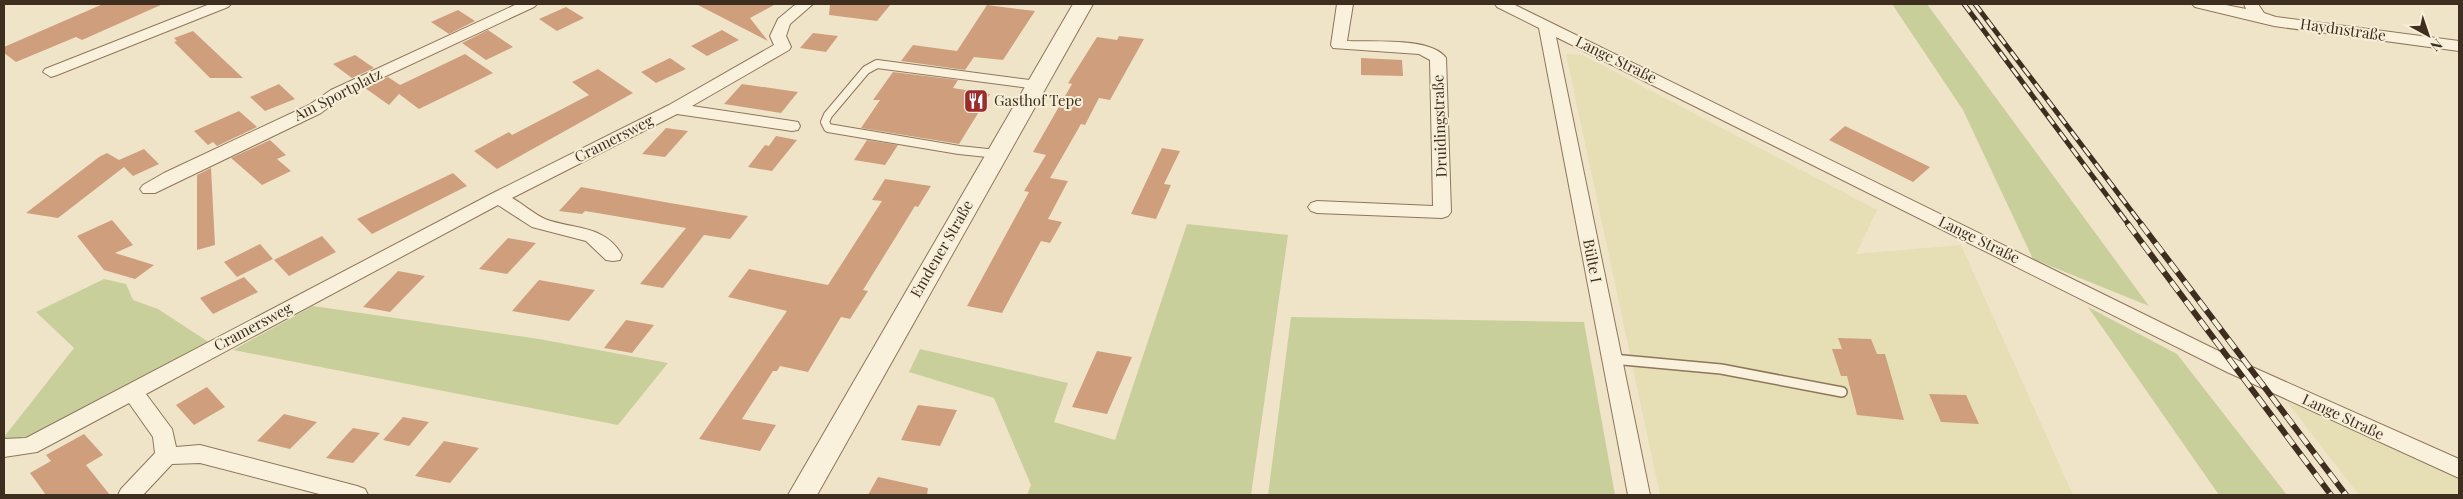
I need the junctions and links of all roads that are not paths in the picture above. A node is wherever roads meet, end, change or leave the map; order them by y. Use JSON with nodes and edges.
{"nodes":[{"id":1,"x":223,"y":4,"type":"edge"},
{"id":2,"x":529,"y":4,"type":"edge"},
{"id":3,"x":805,"y":4,"type":"edge"},
{"id":4,"x":1083,"y":4,"type":"edge"},
{"id":5,"x":1345,"y":4,"type":"edge"},
{"id":6,"x":1502,"y":4,"type":"edge"},
{"id":7,"x":2200,"y":4,"type":"edge"},
{"id":8,"x":2255,"y":10,"type":"edge"},
{"id":9,"x":1546,"y":26,"type":"junction"},
{"id":10,"x":2459,"y":46,"type":"edge"},
{"id":11,"x":51,"y":72,"type":"dead end"},
{"id":12,"x":1037,"y":85,"type":"junction"},
{"id":13,"x":675,"y":109,"type":"junction"},
{"id":14,"x":792,"y":126,"type":"dead end"},
{"id":15,"x":997,"y":154,"type":"junction"},
{"id":16,"x":149,"y":190,"type":"dead end"},
{"id":17,"x":499,"y":197,"type":"junction"},
{"id":18,"x":1317,"y":207,"type":"dead end"},
{"id":19,"x":613,"y":255,"type":"dead end"},
{"id":20,"x":1612,"y":359,"type":"junction"},
{"id":21,"x":132,"y":391,"type":"junction"},
{"id":22,"x":1842,"y":392,"type":"dead end"},
{"id":23,"x":4,"y":448,"type":"edge"},
{"id":24,"x":166,"y":456,"type":"junction"},
{"id":25,"x":2459,"y":470,"type":"edge"},
{"id":26,"x":129,"y":495,"type":"edge"},
{"id":27,"x":356,"y":495,"type":"edge"},
{"id":28,"x":802,"y":495,"type":"edge"},
{"id":29,"x":1638,"y":495,"type":"edge"}],
"edges":[{"from":1,"to":11,"type":"street"},
{"from":2,"to":16,"type":"street","name":"Am Sportplatz"},
{"from":3,"to":13,"type":"street","name":"Cramersweg"},
{"from":4,"to":12,"type":"street","name":"Emdener Straße"},
{"from":5,"to":18,"type":"street","name":"Druidingstraße"},
{"from":6,"to":9,"type":"street","name":"Lange Straße"},
{"from":7,"to":8,"type":"street","name":"Haydnstraße"},
{"from":8,"to":10,"type":"street","name":"Haydnstraße"},
{"from":9,"to":20,"type":"street","name":"Bülte I"},
{"from":9,"to":25,"type":"street","name":"Lange Straße"},
{"from":12,"to":15,"type":"street","name":"Emdener Straße"},
{"from":12,"to":15,"type":"lane"},
{"from":13,"to":14,"type":"street"},
{"from":13,"to":17,"type":"street","name":"Cramersweg"},
{"from":15,"to":28,"type":"street","name":"Emdener Straße"},
{"from":17,"to":19,"type":"street"},
{"from":17,"to":21,"type":"street","name":"Cramersweg"},
{"from":20,"to":22,"type":"lane"},
{"from":20,"to":29,"type":"street","name":"Bülte I"},
{"from":21,"to":23,"type":"street","name":"Cramersweg"},
{"from":21,"to":24,"type":"street"},
{"from":24,"to":26,"type":"street"},
{"from":24,"to":27,"type":"street"}]}
